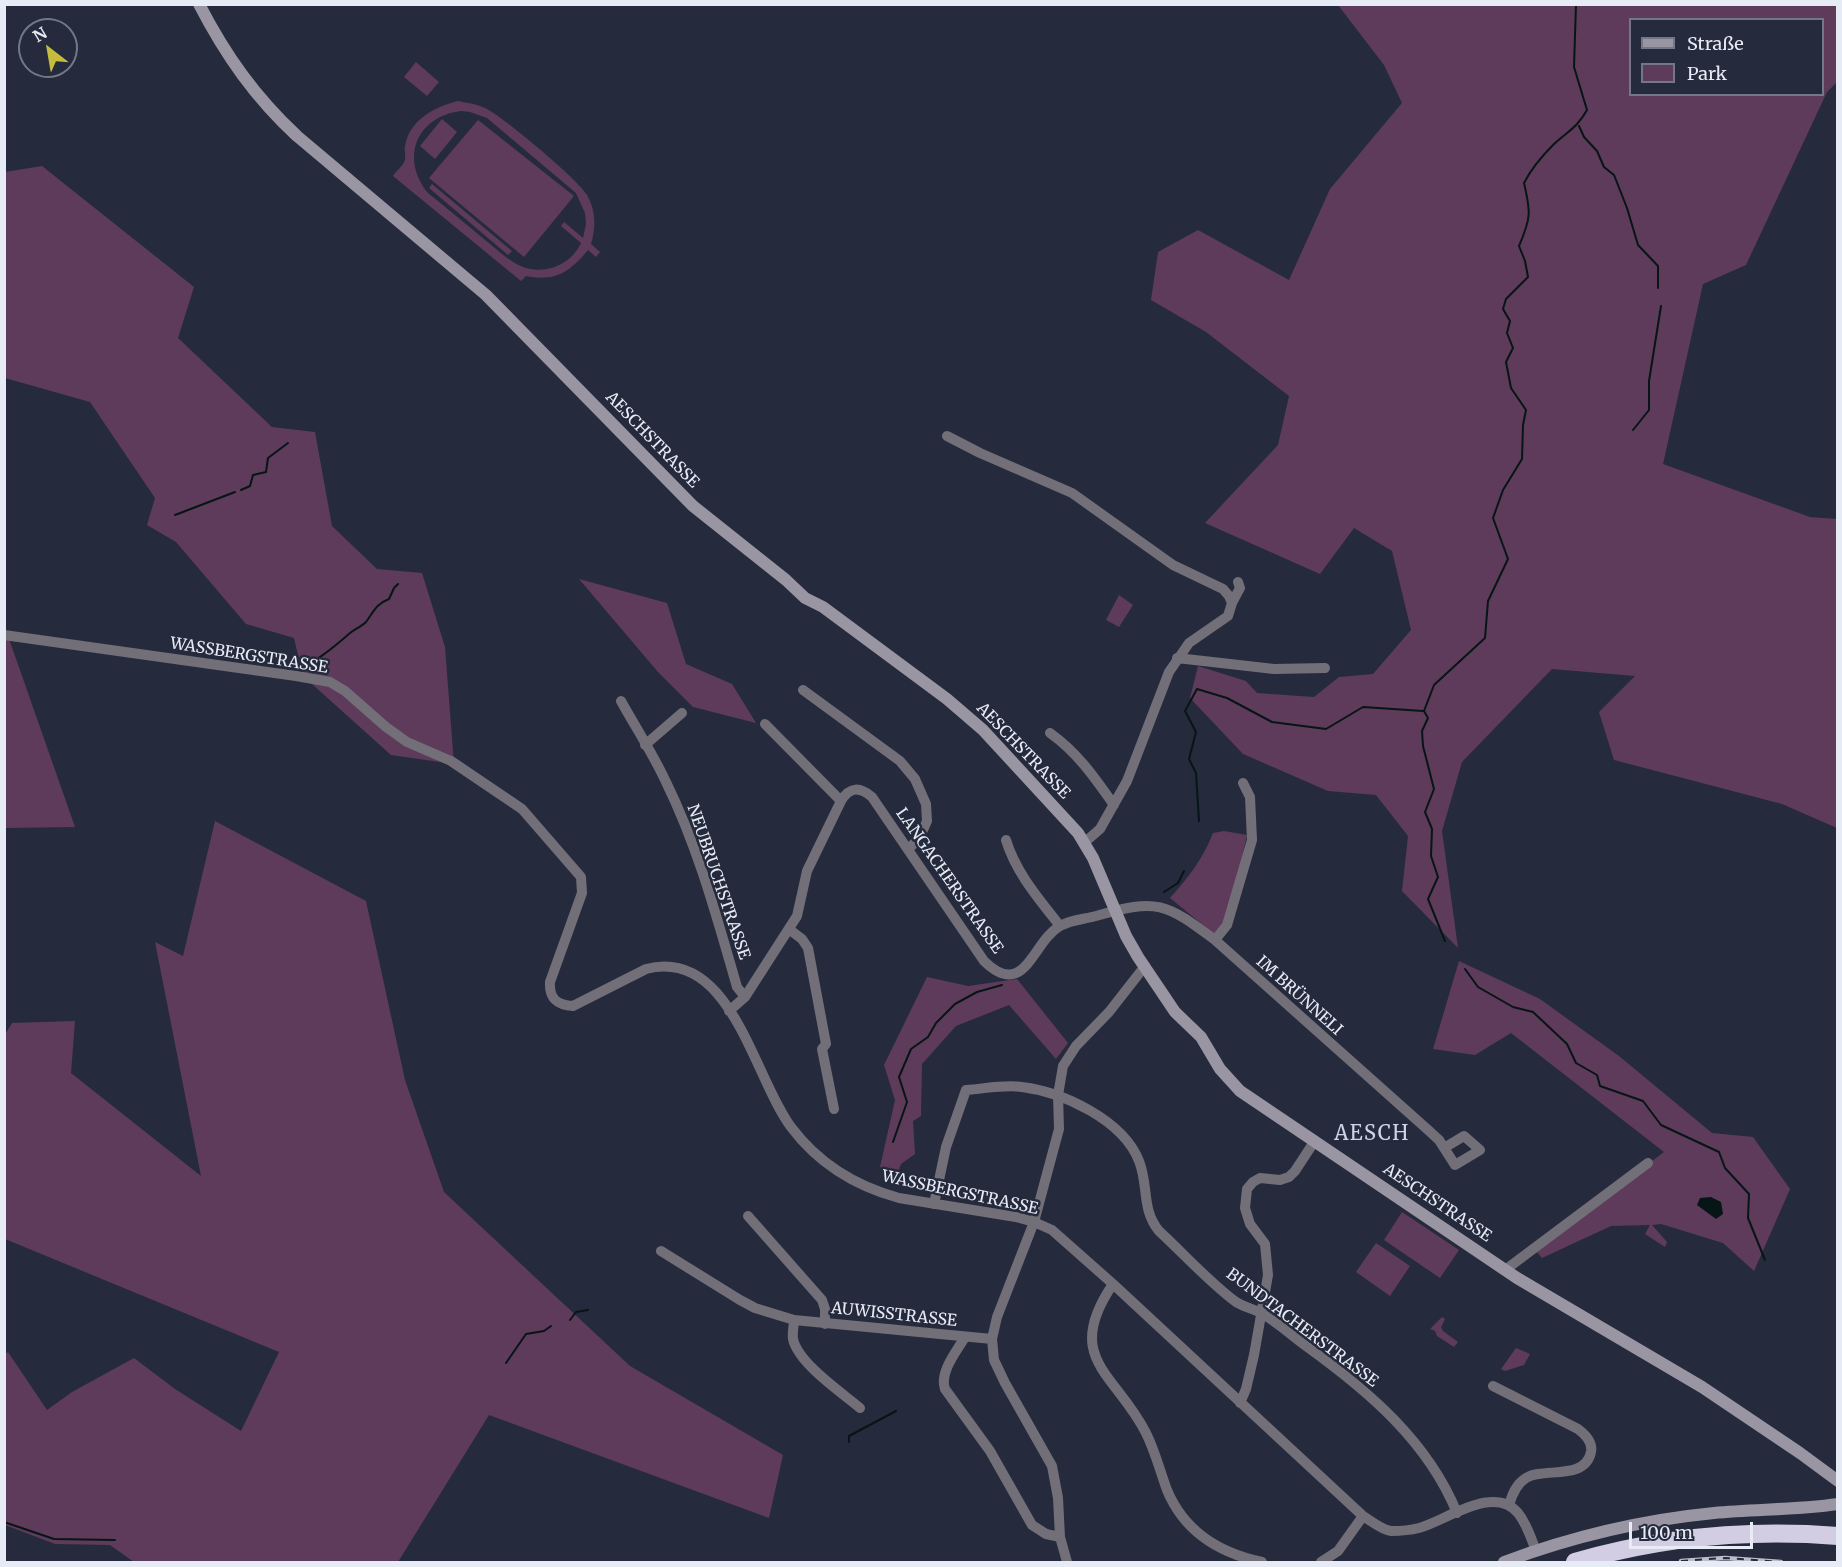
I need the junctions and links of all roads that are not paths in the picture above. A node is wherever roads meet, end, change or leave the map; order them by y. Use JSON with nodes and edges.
{"nodes":[{"id":1,"x":200,"y":4,"type":"edge"},
{"id":2,"x":947,"y":436,"type":"dead end"},
{"id":3,"x":1238,"y":582,"type":"dead end"},
{"id":4,"x":1232,"y":603,"type":"junction"},
{"id":5,"x":4,"y":635,"type":"edge"},
{"id":6,"x":1177,"y":658,"type":"junction"},
{"id":7,"x":1324,"y":668,"type":"dead end"},
{"id":8,"x":802,"y":690,"type":"dead end"},
{"id":9,"x":621,"y":701,"type":"dead end"},
{"id":10,"x":682,"y":713,"type":"dead end"},
{"id":11,"x":765,"y":724,"type":"dead end"},
{"id":12,"x":1050,"y":733,"type":"dead end"},
{"id":13,"x":645,"y":745,"type":"junction"},
{"id":14,"x":1244,"y":783,"type":"dead end"},
{"id":15,"x":841,"y":801,"type":"junction"},
{"id":16,"x":1114,"y":805,"type":"junction"},
{"id":17,"x":1006,"y":840,"type":"dead end"},
{"id":18,"x":1085,"y":842,"type":"junction"},
{"id":19,"x":908,"y":849,"type":"junction"},
{"id":20,"x":1116,"y":911,"type":"junction"},
{"id":21,"x":1060,"y":926,"type":"junction"},
{"id":22,"x":790,"y":930,"type":"junction"},
{"id":23,"x":1215,"y":940,"type":"junction"},
{"id":24,"x":1144,"y":966,"type":"junction"},
{"id":25,"x":745,"y":997,"type":"junction"},
{"id":26,"x":729,"y":1011,"type":"junction"},
{"id":27,"x":1058,"y":1095,"type":"junction"},
{"id":28,"x":834,"y":1109,"type":"dead end"},
{"id":29,"x":1314,"y":1142,"type":"junction"},
{"id":30,"x":1444,"y":1148,"type":"dead end"},
{"id":31,"x":1648,"y":1163,"type":"dead end"},
{"id":32,"x":934,"y":1204,"type":"junction"},
{"id":33,"x":748,"y":1216,"type":"dead end"},
{"id":34,"x":1034,"y":1222,"type":"junction"},
{"id":35,"x":661,"y":1251,"type":"dead end"},
{"id":36,"x":1505,"y":1270,"type":"junction"},
{"id":37,"x":1113,"y":1284,"type":"junction"},
{"id":38,"x":1262,"y":1313,"type":"junction"},
{"id":39,"x":794,"y":1320,"type":"junction"},
{"id":40,"x":825,"y":1324,"type":"junction"},
{"id":41,"x":965,"y":1337,"type":"junction"},
{"id":42,"x":992,"y":1339,"type":"junction"},
{"id":43,"x":1492,"y":1386,"type":"dead end"},
{"id":44,"x":1240,"y":1403,"type":"junction"},
{"id":45,"x":860,"y":1408,"type":"dead end"},
{"id":46,"x":1838,"y":1481,"type":"edge"},
{"id":47,"x":1838,"y":1504,"type":"edge"},
{"id":48,"x":1509,"y":1505,"type":"junction"},
{"id":49,"x":1457,"y":1513,"type":"junction"},
{"id":50,"x":1363,"y":1516,"type":"junction"},
{"id":51,"x":1838,"y":1536,"type":"edge"},
{"id":52,"x":1060,"y":1537,"type":"junction"},
{"id":53,"x":1838,"y":1543,"type":"edge"},
{"id":54,"x":1536,"y":1551,"type":"junction"},
{"id":55,"x":1067,"y":1563,"type":"edge"},
{"id":56,"x":1262,"y":1563,"type":"edge"},
{"id":57,"x":1322,"y":1563,"type":"edge"},
{"id":58,"x":1504,"y":1563,"type":"edge"},
{"id":59,"x":1575,"y":1563,"type":"edge"},
{"id":60,"x":1597,"y":1563,"type":"edge"}],
"edges":[{"from":1,"to":18,"type":"main road","name":"AESCHSTRASSE"},
{"from":2,"to":4,"type":"street"},
{"from":3,"to":4,"type":"street"},
{"from":4,"to":6,"type":"street"},
{"from":5,"to":26,"type":"street","name":"WASSBERGSTRASSE"},
{"from":6,"to":7,"type":"street"},
{"from":6,"to":16,"type":"street"},
{"from":8,"to":19,"type":"street"},
{"from":9,"to":13,"type":"street","name":"NEUBRUCHSTRASSE"},
{"from":10,"to":13,"type":"street"},
{"from":11,"to":15,"type":"street"},
{"from":12,"to":16,"type":"street"},
{"from":13,"to":25,"type":"street","name":"NEUBRUCHSTRASSE"},
{"from":14,"to":23,"type":"street"},
{"from":15,"to":19,"type":"street","name":"LANGACHERSTRASSE"},
{"from":15,"to":22,"type":"street"},
{"from":16,"to":18,"type":"street"},
{"from":17,"to":21,"type":"street"},
{"from":18,"to":20,"type":"main road","name":"AESCHSTRASSE"},
{"from":19,"to":21,"type":"street","name":"LANGACHERSTRASSE"},
{"from":20,"to":21,"type":"street"},
{"from":20,"to":23,"type":"street","name":"IM BRÜNNELI"},
{"from":20,"to":24,"type":"main road","name":"AESCHSTRASSE"},
{"from":22,"to":25,"type":"street"},
{"from":22,"to":28,"type":"street"},
{"from":23,"to":30,"type":"street","name":"IM BRÜNNELI"},
{"from":24,"to":27,"type":"street"},
{"from":24,"to":29,"type":"main road","name":"AESCHSTRASSE"},
{"from":25,"to":26,"type":"street"},
{"from":26,"to":32,"type":"street","name":"WASSBERGSTRASSE"},
{"from":27,"to":32,"type":"street","name":"BUNDTACHERSTRASSE"},
{"from":27,"to":34,"type":"street"},
{"from":27,"to":38,"type":"street","name":"BUNDTACHERSTRASSE"},
{"from":29,"to":36,"type":"main road","name":"AESCHSTRASSE"},
{"from":29,"to":38,"type":"street"},
{"from":31,"to":36,"type":"street"},
{"from":32,"to":34,"type":"street","name":"WASSBERGSTRASSE"},
{"from":33,"to":40,"type":"street"},
{"from":34,"to":37,"type":"street","name":"WASSBERGSTRASSE"},
{"from":34,"to":42,"type":"street"},
{"from":35,"to":39,"type":"street","name":"AUWISSTRASSE"},
{"from":36,"to":46,"type":"main road","name":"AESCHSTRASSE"},
{"from":37,"to":44,"type":"street","name":"WASSBERGSTRASSE"},
{"from":37,"to":56,"type":"street"},
{"from":38,"to":44,"type":"street"},
{"from":38,"to":49,"type":"street","name":"BUNDTACHERSTRASSE"},
{"from":39,"to":40,"type":"street","name":"AUWISSTRASSE"},
{"from":39,"to":45,"type":"street"},
{"from":40,"to":41,"type":"street","name":"AUWISSTRASSE"},
{"from":41,"to":42,"type":"street","name":"AUWISSTRASSE"},
{"from":41,"to":52,"type":"street"},
{"from":42,"to":52,"type":"street"},
{"from":43,"to":48,"type":"street"},
{"from":44,"to":50,"type":"street","name":"WASSBERGSTRASSE"},
{"from":47,"to":54,"type":"main road"},
{"from":48,"to":49,"type":"street","name":"WASSBERGSTRASSE"},
{"from":48,"to":54,"type":"street"},
{"from":49,"to":50,"type":"street","name":"WASSBERGSTRASSE"},
{"from":50,"to":57,"type":"street"},
{"from":51,"to":59,"type":"highway"},
{"from":52,"to":55,"type":"street"},
{"from":53,"to":60,"type":"highway"},
{"from":54,"to":58,"type":"main road"}]}
